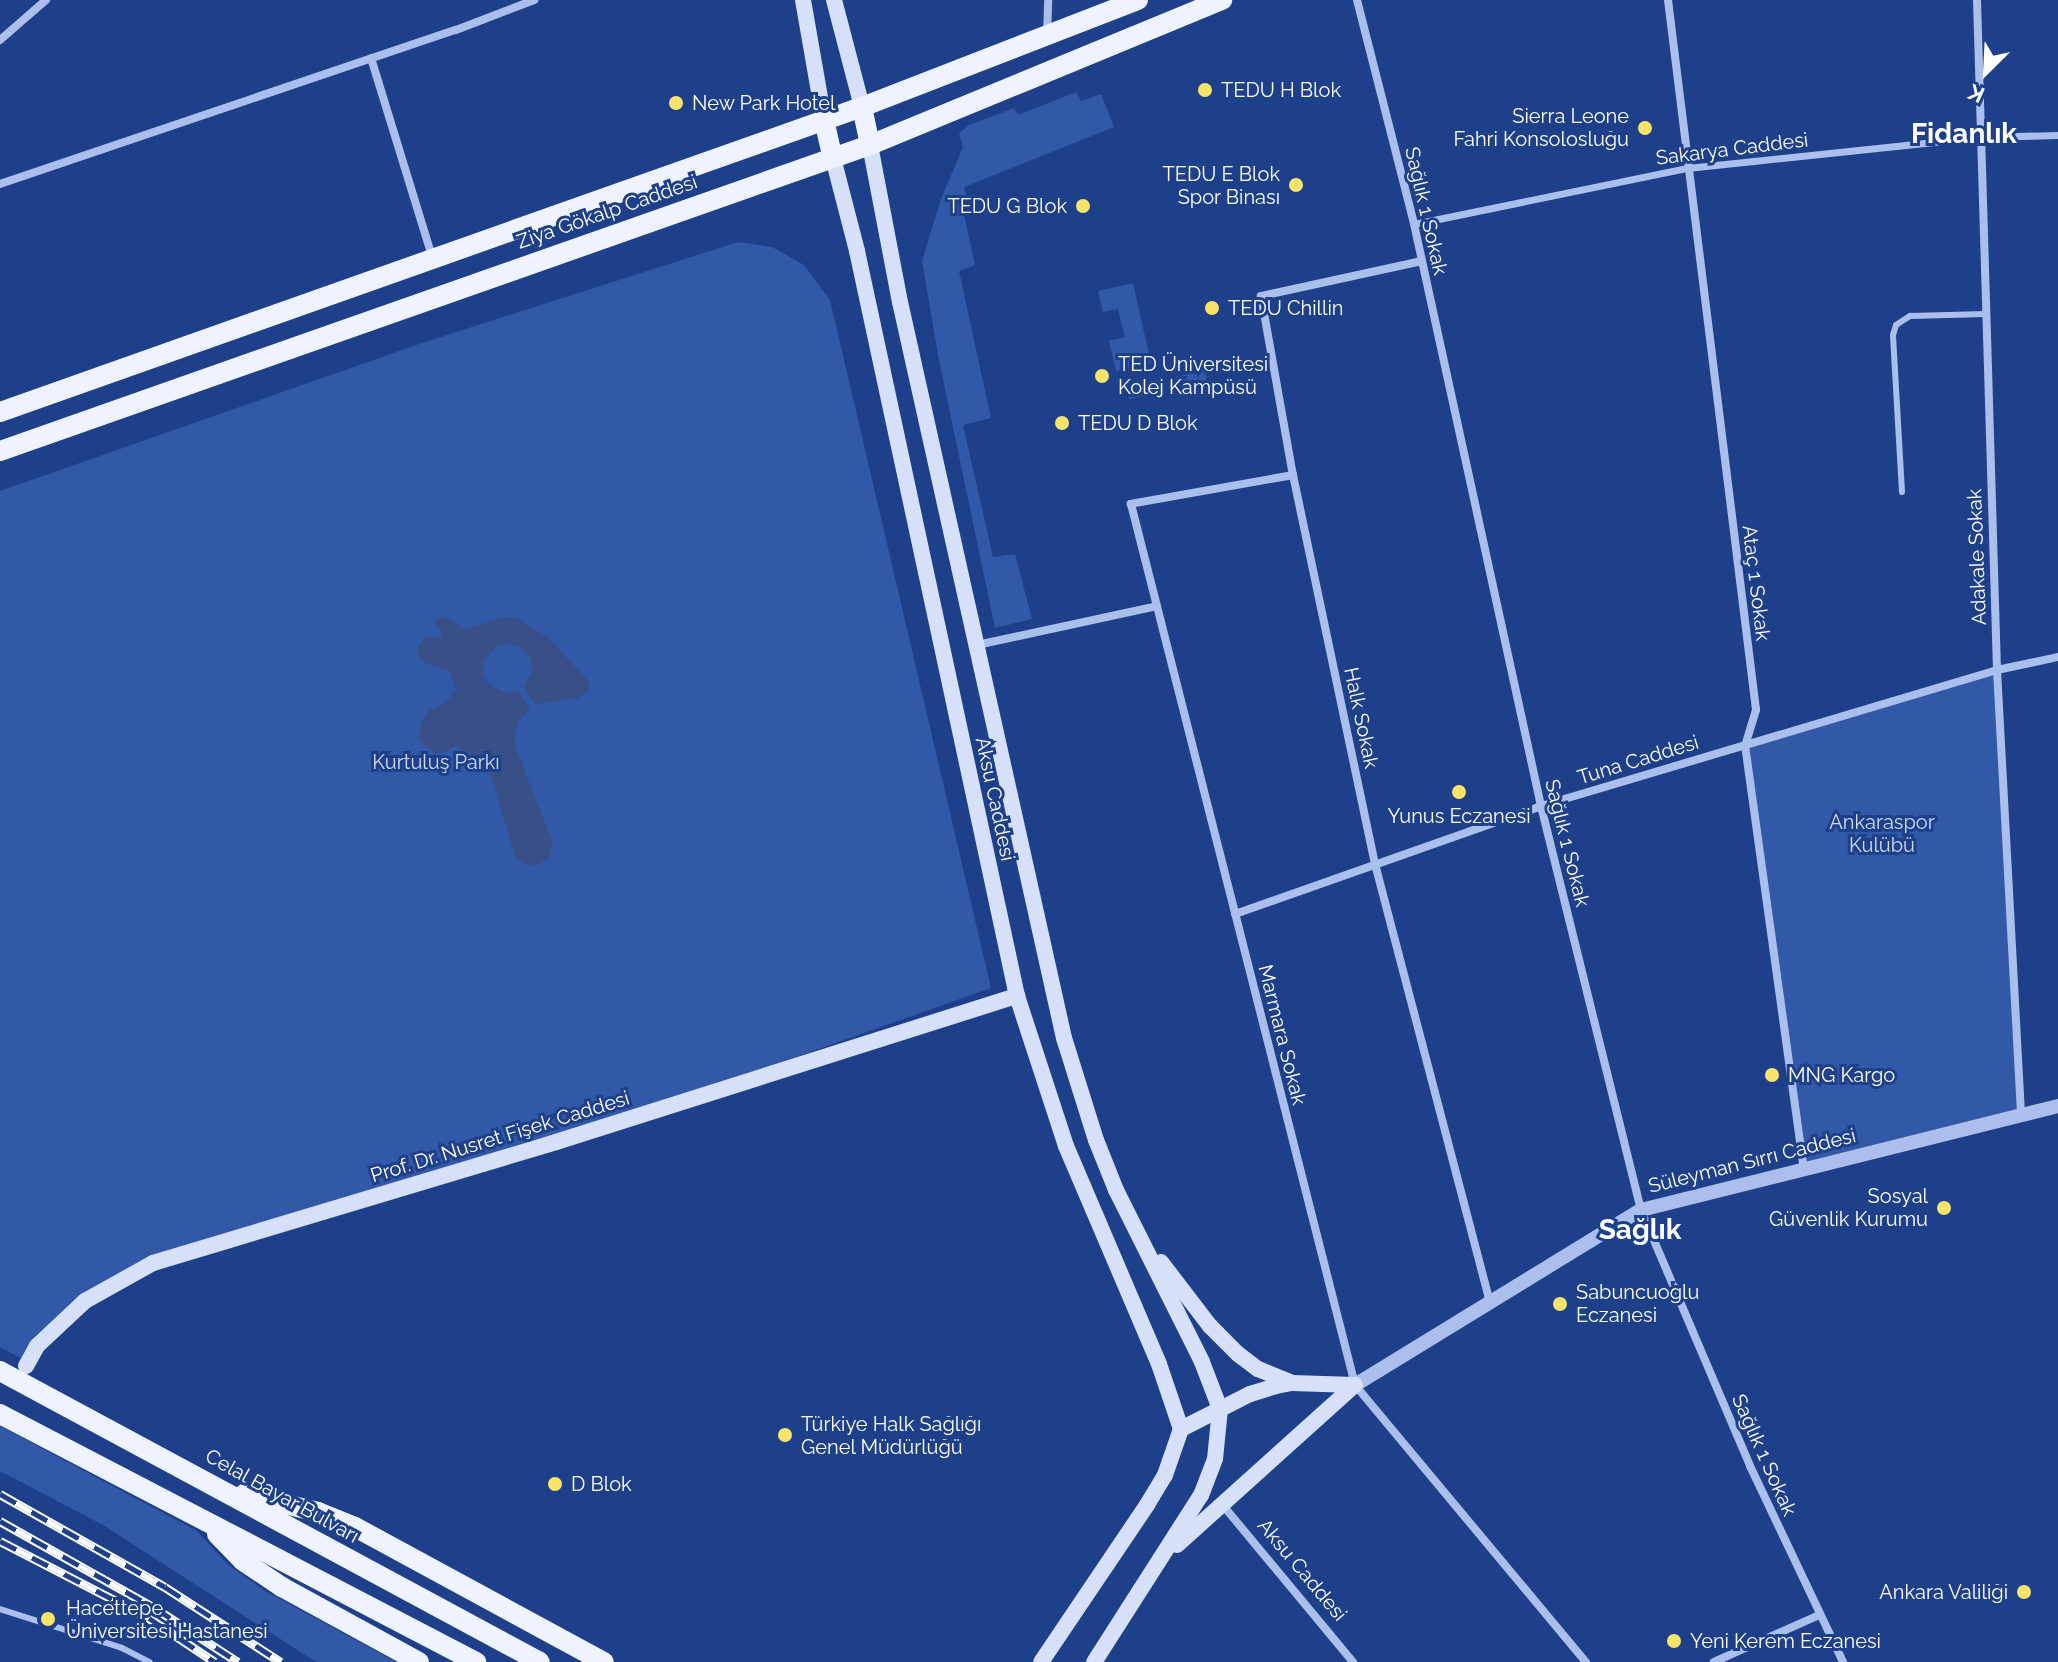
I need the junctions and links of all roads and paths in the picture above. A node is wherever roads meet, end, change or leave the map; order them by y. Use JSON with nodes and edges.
{"nodes":[{"id":1,"x":46,"y":0,"type":"edge"},
{"id":2,"x":534,"y":0,"type":"edge"},
{"id":3,"x":803,"y":0,"type":"edge"},
{"id":4,"x":834,"y":0,"type":"edge"},
{"id":5,"x":1048,"y":0,"type":"edge"},
{"id":6,"x":1138,"y":0,"type":"edge"},
{"id":7,"x":1222,"y":0,"type":"edge"},
{"id":8,"x":1357,"y":0,"type":"edge"},
{"id":9,"x":1668,"y":0,"type":"edge"},
{"id":10,"x":1977,"y":0,"type":"edge"},
{"id":11,"x":1047,"y":36,"type":"junction"},
{"id":12,"x":0,"y":40,"type":"edge"},
{"id":13,"x":371,"y":58,"type":"junction"},
{"id":14,"x":862,"y":107,"type":"junction"},
{"id":15,"x":824,"y":120,"type":"junction"},
{"id":16,"x":2058,"y":135,"type":"edge"},
{"id":17,"x":1981,"y":137,"type":"junction"},
{"id":18,"x":870,"y":145,"type":"junction"},
{"id":19,"x":833,"y":158,"type":"junction"},
{"id":20,"x":1687,"y":168,"type":"junction"},
{"id":21,"x":0,"y":184,"type":"edge"},
{"id":22,"x":1414,"y":224,"type":"junction"},
{"id":23,"x":432,"y":256,"type":"junction"},
{"id":24,"x":1422,"y":261,"type":"junction"},
{"id":25,"x":1986,"y":314,"type":"junction"},
{"id":26,"x":0,"y":412,"type":"edge"},
{"id":27,"x":0,"y":451,"type":"edge"},
{"id":28,"x":1293,"y":475,"type":"junction"},
{"id":29,"x":1902,"y":492,"type":"dead end"},
{"id":30,"x":1157,"y":606,"type":"junction"},
{"id":31,"x":976,"y":645,"type":"junction"},
{"id":32,"x":2058,"y":657,"type":"edge"},
{"id":33,"x":1997,"y":670,"type":"junction"},
{"id":34,"x":1745,"y":745,"type":"junction"},
{"id":35,"x":1541,"y":806,"type":"junction"},
{"id":36,"x":1375,"y":864,"type":"junction"},
{"id":37,"x":1235,"y":914,"type":"junction"},
{"id":38,"x":1017,"y":996,"type":"junction"},
{"id":39,"x":2058,"y":1106,"type":"edge"},
{"id":40,"x":2021,"y":1113,"type":"junction"},
{"id":41,"x":1804,"y":1168,"type":"junction"},
{"id":42,"x":1641,"y":1210,"type":"junction"},
{"id":43,"x":1137,"y":1231,"type":"junction"},
{"id":44,"x":1490,"y":1302,"type":"junction"},
{"id":45,"x":26,"y":1366,"type":"dead end"},
{"id":46,"x":0,"y":1371,"type":"edge"},
{"id":47,"x":1292,"y":1383,"type":"junction"},
{"id":48,"x":1355,"y":1385,"type":"junction"},
{"id":49,"x":1220,"y":1409,"type":"junction"},
{"id":50,"x":0,"y":1414,"type":"edge"},
{"id":51,"x":1181,"y":1429,"type":"junction"},
{"id":52,"x":227,"y":1492,"type":"junction"},
{"id":53,"x":1221,"y":1503,"type":"junction"},
{"id":54,"x":213,"y":1528,"type":"junction"},
{"id":55,"x":1156,"y":1566,"type":"junction"},
{"id":56,"x":0,"y":1609,"type":"edge"},
{"id":57,"x":1819,"y":1615,"type":"junction"},
{"id":58,"x":135,"y":1658,"type":"edge"},
{"id":59,"x":150,"y":1662,"type":"edge"},
{"id":60,"x":419,"y":1662,"type":"edge"},
{"id":61,"x":476,"y":1662,"type":"edge"},
{"id":62,"x":540,"y":1662,"type":"edge"},
{"id":63,"x":604,"y":1662,"type":"edge"},
{"id":64,"x":1041,"y":1662,"type":"edge"},
{"id":65,"x":1094,"y":1662,"type":"edge"},
{"id":66,"x":1353,"y":1662,"type":"edge"},
{"id":67,"x":1586,"y":1662,"type":"edge"},
{"id":68,"x":1714,"y":1662,"type":"edge"},
{"id":69,"x":1843,"y":1662,"type":"edge"}],
"edges":[{"from":1,"to":12,"type":"street"},
{"from":2,"to":13,"type":"street"},
{"from":3,"to":15,"type":"main road"},
{"from":4,"to":14,"type":"main road"},
{"from":5,"to":11,"type":"street"},
{"from":6,"to":11,"type":"main road","name":"Ziya Gökalp Caddesi"},
{"from":7,"to":18,"type":"main road","name":"Ziya Gökalp Caddesi"},
{"from":8,"to":22,"type":"street","name":"Sağlık 1 Sokak"},
{"from":9,"to":20,"type":"street","name":"Ataç 1 Sokak"},
{"from":10,"to":17,"type":"street","name":"Adakale Sokak"},
{"from":11,"to":14,"type":"main road","name":"Ziya Gökalp Caddesi"},
{"from":13,"to":21,"type":"street"},
{"from":13,"to":23,"type":"street"},
{"from":14,"to":15,"type":"main road","name":"Ziya Gökalp Caddesi"},
{"from":14,"to":18,"type":"main road"},
{"from":15,"to":19,"type":"main road"},
{"from":15,"to":23,"type":"main road","name":"Ziya Gökalp Caddesi"},
{"from":16,"to":17,"type":"street","name":"Sakarya Caddesi"},
{"from":17,"to":20,"type":"street","name":"Sakarya Caddesi"},
{"from":17,"to":25,"type":"street","name":"Adakale Sokak"},
{"from":18,"to":19,"type":"main road","name":"Ziya Gökalp Caddesi"},
{"from":18,"to":31,"type":"main road","name":"Aksu Caddesi"},
{"from":19,"to":27,"type":"main road","name":"Ziya Gökalp Caddesi"},
{"from":19,"to":38,"type":"main road","name":"Aksu Caddesi"},
{"from":20,"to":22,"type":"street","name":"Sakarya Caddesi"},
{"from":20,"to":34,"type":"street","name":"Ataç 1 Sokak"},
{"from":22,"to":24,"type":"street","name":"Sağlık 1 Sokak"},
{"from":23,"to":26,"type":"main road","name":"Ziya Gökalp Caddesi"},
{"from":24,"to":28,"type":"street","name":"Halk Sokak"},
{"from":24,"to":35,"type":"street","name":"Sağlık 1 Sokak"},
{"from":25,"to":29,"type":"lane"},
{"from":25,"to":33,"type":"street","name":"Adakale Sokak"},
{"from":28,"to":30,"type":"street","name":"Marmara Sokak"},
{"from":28,"to":36,"type":"street","name":"Halk Sokak"},
{"from":30,"to":31,"type":"street"},
{"from":30,"to":37,"type":"street","name":"Marmara Sokak"},
{"from":31,"to":43,"type":"main road","name":"Aksu Caddesi"},
{"from":32,"to":33,"type":"street","name":"Tuna Caddesi"},
{"from":33,"to":34,"type":"street","name":"Tuna Caddesi"},
{"from":33,"to":40,"type":"street","name":"Adakale Sokak"},
{"from":34,"to":35,"type":"street","name":"Tuna Caddesi"},
{"from":34,"to":41,"type":"street","name":"Ataç 1 Sokak"},
{"from":35,"to":36,"type":"street","name":"Tuna Caddesi"},
{"from":35,"to":42,"type":"street","name":"Sağlık 1 Sokak"},
{"from":36,"to":37,"type":"street","name":"Tuna Caddesi"},
{"from":36,"to":44,"type":"street","name":"Halk Sokak"},
{"from":37,"to":48,"type":"street","name":"Marmara Sokak"},
{"from":38,"to":45,"type":"main road","name":"Prof. Dr. Nusret Fişek Caddesi"},
{"from":38,"to":51,"type":"main road","name":"Aksu Caddesi"},
{"from":39,"to":40,"type":"street","name":"Süleyman Sırrı Caddesi"},
{"from":40,"to":41,"type":"street","name":"Süleyman Sırrı Caddesi"},
{"from":41,"to":42,"type":"street","name":"Süleyman Sırrı Caddesi"},
{"from":42,"to":44,"type":"street","name":"Süleyman Sırrı Caddesi"},
{"from":42,"to":57,"type":"street","name":"Sağlık 1 Sokak"},
{"from":43,"to":47,"type":"main road"},
{"from":43,"to":49,"type":"main road","name":"Aksu Caddesi"},
{"from":44,"to":48,"type":"street","name":"Süleyman Sırrı Caddesi"},
{"from":46,"to":52,"type":"main road","name":"Celal Bayar Bulvarı"},
{"from":47,"to":48,"type":"main road"},
{"from":47,"to":49,"type":"main road"},
{"from":48,"to":53,"type":"main road"},
{"from":48,"to":67,"type":"street","name":"Marmara Sokak"},
{"from":49,"to":51,"type":"main road"},
{"from":49,"to":55,"type":"main road"},
{"from":50,"to":54,"type":"main road"},
{"from":51,"to":64,"type":"main road"},
{"from":52,"to":62,"type":"main road","name":"Celal Bayar Bulvarı"},
{"from":52,"to":63,"type":"main road"},
{"from":53,"to":55,"type":"main road"},
{"from":53,"to":66,"type":"street","name":"Aksu Caddesi"},
{"from":54,"to":60,"type":"main road"},
{"from":54,"to":61,"type":"main road"},
{"from":55,"to":65,"type":"main road"},
{"from":56,"to":58,"type":"lane"},
{"from":57,"to":68,"type":"street"},
{"from":57,"to":69,"type":"street","name":"Sağlık 1 Sokak"},
{"from":58,"to":59,"type":"lane"}]}
